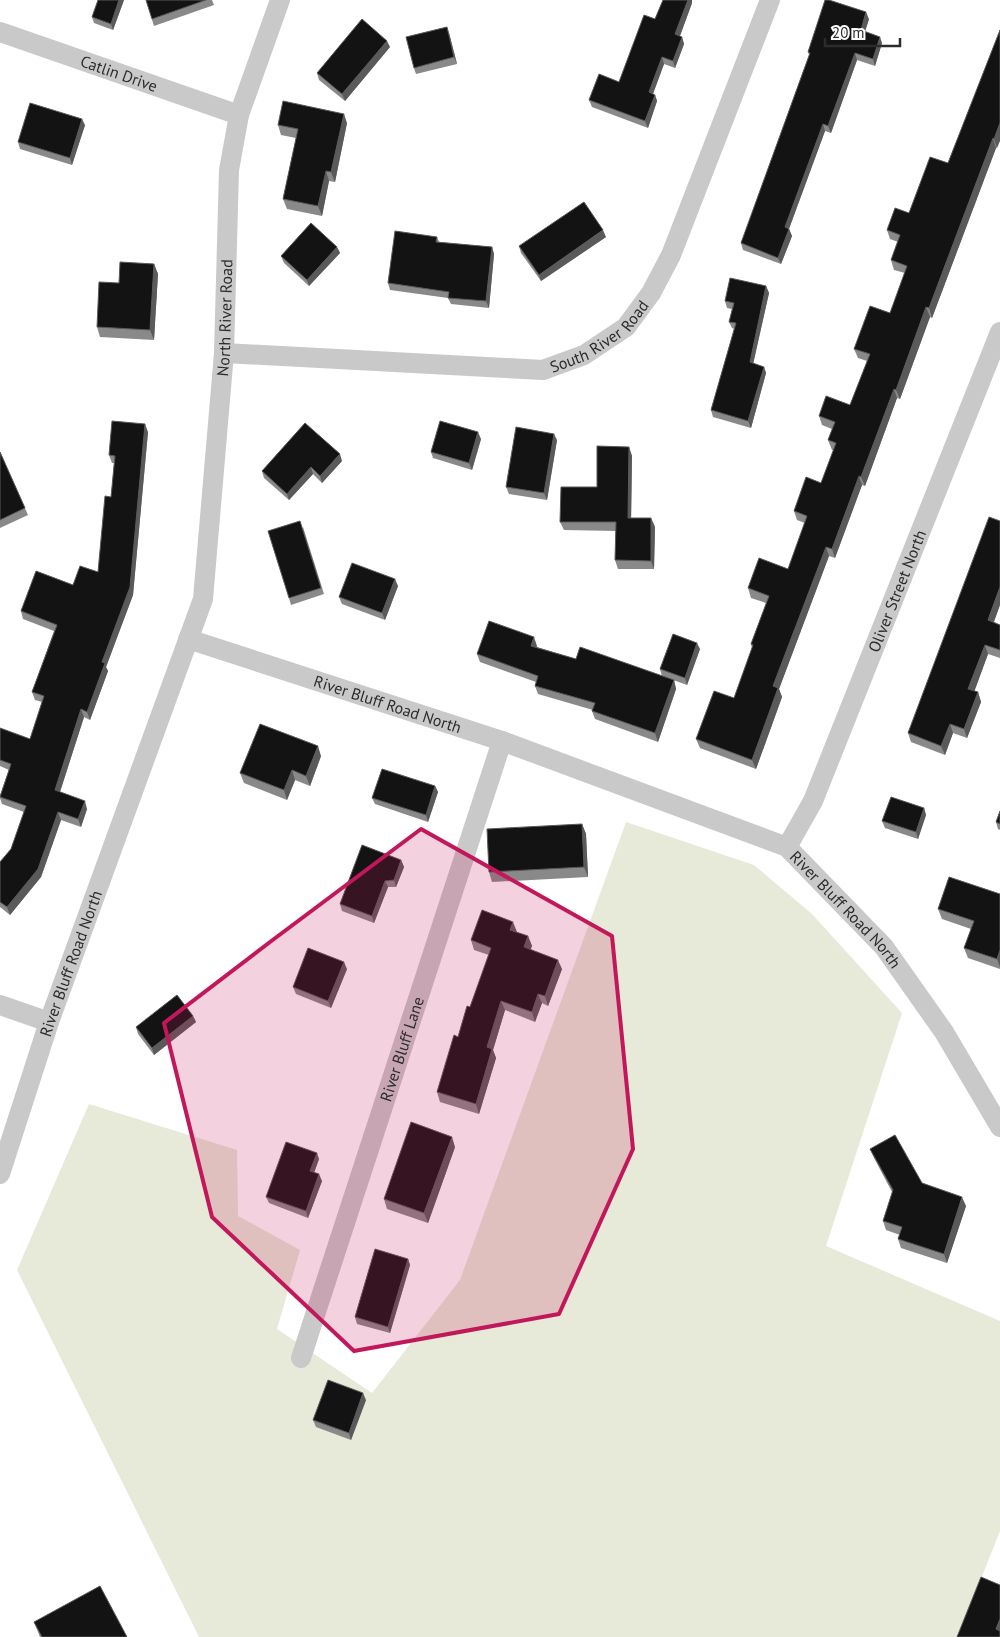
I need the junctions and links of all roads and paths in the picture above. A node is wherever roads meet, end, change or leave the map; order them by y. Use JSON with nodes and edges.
{"nodes":[{"id":1,"x":280,"y":0,"type":"edge"},
{"id":2,"x":770,"y":0,"type":"edge"},
{"id":3,"x":0,"y":32,"type":"edge"},
{"id":4,"x":239,"y":114,"type":"junction"},
{"id":5,"x":1000,"y":332,"type":"edge"},
{"id":6,"x":224,"y":353,"type":"junction"},
{"id":7,"x":188,"y":639,"type":"junction"},
{"id":8,"x":502,"y":741,"type":"junction"},
{"id":9,"x":787,"y":847,"type":"junction"},
{"id":10,"x":0,"y":1006,"type":"edge"},
{"id":11,"x":49,"y":1022,"type":"junction"},
{"id":12,"x":1000,"y":1127,"type":"edge"},
{"id":13,"x":0,"y":1174,"type":"edge"},
{"id":14,"x":301,"y":1358,"type":"dead end"}],
"edges":[{"from":1,"to":4,"type":"street","name":"North River Road"},
{"from":2,"to":6,"type":"street","name":"South River Road"},
{"from":3,"to":4,"type":"street","name":"Catlin Drive"},
{"from":4,"to":6,"type":"street","name":"North River Road"},
{"from":5,"to":9,"type":"street","name":"Oliver Street North"},
{"from":6,"to":7,"type":"street","name":"North River Road"},
{"from":7,"to":8,"type":"street","name":"River Bluff Road North"},
{"from":7,"to":11,"type":"street","name":"River Bluff Road North"},
{"from":8,"to":9,"type":"street","name":"River Bluff Road North"},
{"from":8,"to":14,"type":"street","name":"River Bluff Lane"},
{"from":9,"to":12,"type":"street","name":"River Bluff Road North"},
{"from":10,"to":11,"type":"street"},
{"from":11,"to":13,"type":"street","name":"River Bluff Road North"}]}
